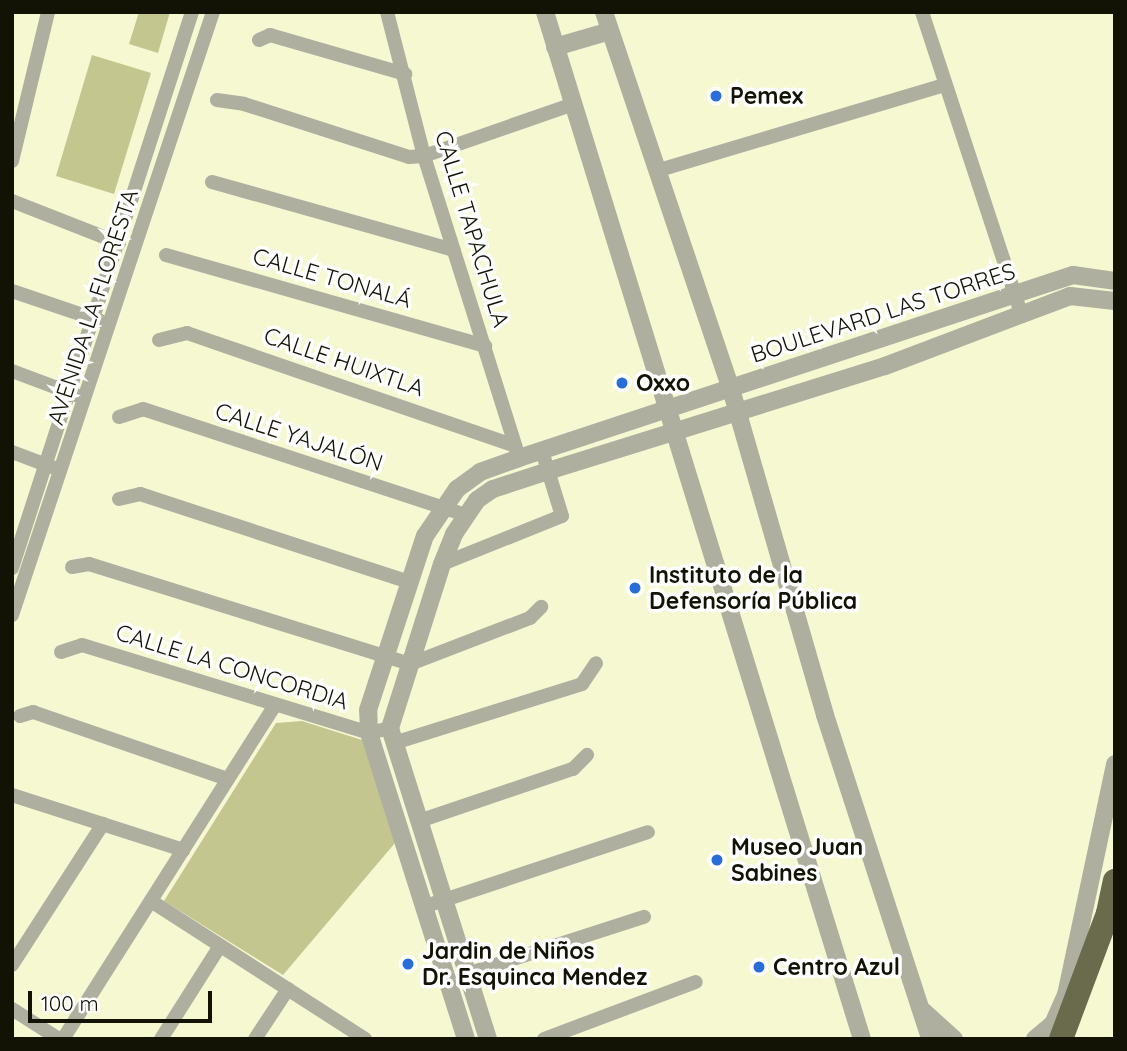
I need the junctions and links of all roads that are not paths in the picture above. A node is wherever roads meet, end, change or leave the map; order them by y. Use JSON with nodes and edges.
{"nodes":[{"id":1,"x":48,"y":12,"type":"edge"},
{"id":2,"x":192,"y":12,"type":"edge"},
{"id":3,"x":213,"y":12,"type":"edge"},
{"id":4,"x":387,"y":12,"type":"edge"},
{"id":5,"x":545,"y":12,"type":"edge"},
{"id":6,"x":604,"y":12,"type":"edge"},
{"id":7,"x":922,"y":12,"type":"edge"},
{"id":8,"x":610,"y":31,"type":"junction"},
{"id":9,"x":259,"y":40,"type":"dead end"},
{"id":10,"x":555,"y":47,"type":"junction"},
{"id":11,"x":405,"y":74,"type":"junction"},
{"id":12,"x":944,"y":85,"type":"junction"},
{"id":13,"x":217,"y":100,"type":"dead end"},
{"id":14,"x":573,"y":104,"type":"junction"},
{"id":15,"x":424,"y":156,"type":"junction"},
{"id":16,"x":12,"y":161,"type":"edge"},
{"id":17,"x":656,"y":171,"type":"junction"},
{"id":18,"x":212,"y":182,"type":"dead end"},
{"id":19,"x":12,"y":201,"type":"edge"},
{"id":20,"x":119,"y":243,"type":"junction"},
{"id":21,"x":453,"y":250,"type":"junction"},
{"id":22,"x":166,"y":255,"type":"dead end"},
{"id":23,"x":1115,"y":281,"type":"edge"},
{"id":24,"x":12,"y":291,"type":"edge"},
{"id":25,"x":1015,"y":298,"type":"junction"},
{"id":26,"x":1115,"y":301,"type":"edge"},
{"id":27,"x":1022,"y":316,"type":"junction"},
{"id":28,"x":93,"y":317,"type":"junction"},
{"id":29,"x":110,"y":326,"type":"junction"},
{"id":30,"x":159,"y":340,"type":"dead end"},
{"id":31,"x":485,"y":346,"type":"junction"},
{"id":32,"x":12,"y":371,"type":"edge"},
{"id":33,"x":731,"y":388,"type":"junction"},
{"id":34,"x":70,"y":393,"type":"junction"},
{"id":35,"x":87,"y":399,"type":"junction"},
{"id":36,"x":736,"y":409,"type":"junction"},
{"id":37,"x":668,"y":410,"type":"junction"},
{"id":38,"x":119,"y":417,"type":"dead end"},
{"id":39,"x":674,"y":430,"type":"junction"},
{"id":40,"x":542,"y":451,"type":"junction"},
{"id":41,"x":12,"y":452,"type":"edge"},
{"id":42,"x":516,"y":452,"type":"junction"},
{"id":43,"x":46,"y":465,"type":"junction"},
{"id":44,"x":548,"y":471,"type":"junction"},
{"id":45,"x":63,"y":472,"type":"junction"},
{"id":46,"x":119,"y":499,"type":"dead end"},
{"id":47,"x":441,"y":509,"type":"junction"},
{"id":48,"x":466,"y":515,"type":"junction"},
{"id":49,"x":18,"y":534,"type":"edge"},
{"id":50,"x":37,"y":546,"type":"junction"},
{"id":51,"x":442,"y":564,"type":"junction"},
{"id":52,"x":72,"y":567,"type":"dead end"},
{"id":53,"x":12,"y":568,"type":"edge"},
{"id":54,"x":410,"y":582,"type":"junction"},
{"id":55,"x":541,"y":607,"type":"dead end"},
{"id":56,"x":12,"y":615,"type":"edge"},
{"id":57,"x":61,"y":652,"type":"dead end"},
{"id":58,"x":385,"y":656,"type":"junction"},
{"id":59,"x":596,"y":663,"type":"dead end"},
{"id":60,"x":410,"y":664,"type":"junction"},
{"id":61,"x":275,"y":705,"type":"junction"},
{"id":62,"x":20,"y":716,"type":"dead end"},
{"id":63,"x":369,"y":733,"type":"junction"},
{"id":64,"x":392,"y":736,"type":"junction"},
{"id":65,"x":587,"y":755,"type":"dead end"},
{"id":66,"x":1115,"y":764,"type":"edge"},
{"id":67,"x":228,"y":779,"type":"junction"},
{"id":68,"x":12,"y":795,"type":"edge"},
{"id":69,"x":419,"y":821,"type":"junction"},
{"id":70,"x":103,"y":824,"type":"junction"},
{"id":71,"x":648,"y":832,"type":"dead end"},
{"id":72,"x":183,"y":850,"type":"junction"},
{"id":73,"x":1115,"y":881,"type":"edge"},
{"id":74,"x":151,"y":901,"type":"junction"},
{"id":75,"x":444,"y":901,"type":"junction"},
{"id":76,"x":424,"y":907,"type":"junction"},
{"id":77,"x":644,"y":917,"type":"dead end"},
{"id":78,"x":220,"y":946,"type":"junction"},
{"id":79,"x":12,"y":965,"type":"edge"},
{"id":80,"x":467,"y":974,"type":"junction"},
{"id":81,"x":696,"y":982,"type":"dead end"},
{"id":82,"x":288,"y":989,"type":"junction"},
{"id":83,"x":917,"y":1006,"type":"junction"},
{"id":84,"x":12,"y":1009,"type":"edge"},
{"id":85,"x":356,"y":1036,"type":"edge"},
{"id":86,"x":61,"y":1039,"type":"edge"},
{"id":87,"x":161,"y":1039,"type":"edge"},
{"id":88,"x":256,"y":1039,"type":"edge"},
{"id":89,"x":466,"y":1039,"type":"edge"},
{"id":90,"x":488,"y":1039,"type":"edge"},
{"id":91,"x":544,"y":1039,"type":"edge"},
{"id":92,"x":862,"y":1039,"type":"edge"},
{"id":93,"x":930,"y":1039,"type":"edge"},
{"id":94,"x":954,"y":1039,"type":"edge"},
{"id":95,"x":1035,"y":1039,"type":"edge"},
{"id":96,"x":1061,"y":1039,"type":"edge"}],
"edges":[{"from":1,"to":16,"type":"street"},
{"from":2,"to":20,"type":"street","name":"AVENIDA LA FLORESTA"},
{"from":3,"to":29,"type":"street","name":"AVENIDA LA FLORESTA"},
{"from":4,"to":11,"type":"street","name":"CALLE TAPACHULA"},
{"from":5,"to":10,"type":"street"},
{"from":6,"to":8,"type":"street"},
{"from":7,"to":12,"type":"street"},
{"from":8,"to":10,"type":"street"},
{"from":8,"to":17,"type":"street"},
{"from":9,"to":11,"type":"street"},
{"from":10,"to":14,"type":"street"},
{"from":11,"to":15,"type":"street","name":"CALLE TAPACHULA"},
{"from":12,"to":17,"type":"street"},
{"from":12,"to":25,"type":"street"},
{"from":13,"to":15,"type":"street"},
{"from":14,"to":15,"type":"street"},
{"from":14,"to":37,"type":"street"},
{"from":15,"to":21,"type":"street","name":"CALLE TAPACHULA"},
{"from":17,"to":33,"type":"street"},
{"from":18,"to":21,"type":"street"},
{"from":19,"to":20,"type":"street"},
{"from":20,"to":28,"type":"street","name":"AVENIDA LA FLORESTA"},
{"from":21,"to":31,"type":"street","name":"CALLE TAPACHULA"},
{"from":22,"to":31,"type":"street","name":"CALLE TONALÁ"},
{"from":23,"to":25,"type":"street","name":"BOULEVARD LAS TORRES"},
{"from":24,"to":28,"type":"street"},
{"from":25,"to":27,"type":"street"},
{"from":25,"to":33,"type":"street","name":"BOULEVARD LAS TORRES"},
{"from":26,"to":27,"type":"street","name":"BOULEVARD LAS TORRES"},
{"from":27,"to":36,"type":"street","name":"BOULEVARD LAS TORRES"},
{"from":28,"to":29,"type":"street"},
{"from":28,"to":34,"type":"street","name":"AVENIDA LA FLORESTA"},
{"from":29,"to":35,"type":"street","name":"AVENIDA LA FLORESTA"},
{"from":30,"to":42,"type":"street","name":"CALLE HUIXTLA"},
{"from":31,"to":42,"type":"street","name":"CALLE TAPACHULA"},
{"from":32,"to":34,"type":"street"},
{"from":33,"to":36,"type":"street"},
{"from":33,"to":37,"type":"street","name":"BOULEVARD LAS TORRES"},
{"from":34,"to":35,"type":"street"},
{"from":34,"to":43,"type":"street","name":"AVENIDA LA FLORESTA"},
{"from":35,"to":45,"type":"street","name":"AVENIDA LA FLORESTA"},
{"from":36,"to":39,"type":"street","name":"BOULEVARD LAS TORRES"},
{"from":36,"to":83,"type":"street"},
{"from":37,"to":39,"type":"street"},
{"from":37,"to":40,"type":"street","name":"BOULEVARD LAS TORRES"},
{"from":38,"to":47,"type":"street","name":"CALLE YAJALÓN"},
{"from":39,"to":44,"type":"street","name":"BOULEVARD LAS TORRES"},
{"from":39,"to":92,"type":"street"},
{"from":40,"to":42,"type":"street","name":"BOULEVARD LAS TORRES"},
{"from":40,"to":44,"type":"street"},
{"from":41,"to":43,"type":"street"},
{"from":42,"to":47,"type":"street","name":"BOULEVARD LAS TORRES"},
{"from":43,"to":45,"type":"street"},
{"from":43,"to":49,"type":"street","name":"AVENIDA LA FLORESTA"},
{"from":44,"to":48,"type":"street","name":"BOULEVARD LAS TORRES"},
{"from":44,"to":51,"type":"street"},
{"from":45,"to":50,"type":"street","name":"AVENIDA LA FLORESTA"},
{"from":46,"to":54,"type":"street"},
{"from":47,"to":48,"type":"street","name":"CALLE YAJALÓN"},
{"from":47,"to":54,"type":"street","name":"BOULEVARD LAS TORRES"},
{"from":48,"to":51,"type":"street","name":"BOULEVARD LAS TORRES"},
{"from":49,"to":50,"type":"street"},
{"from":49,"to":53,"type":"street","name":"AVENIDA LA FLORESTA"},
{"from":50,"to":56,"type":"street","name":"AVENIDA LA FLORESTA"},
{"from":51,"to":60,"type":"street","name":"BOULEVARD LAS TORRES"},
{"from":52,"to":58,"type":"street"},
{"from":54,"to":58,"type":"street","name":"BOULEVARD LAS TORRES"},
{"from":55,"to":60,"type":"street"},
{"from":57,"to":61,"type":"street","name":"CALLE LA CONCORDIA"},
{"from":58,"to":60,"type":"street"},
{"from":58,"to":63,"type":"street","name":"BOULEVARD LAS TORRES"},
{"from":59,"to":64,"type":"street","name":"CALLE LA CONCORDIA"},
{"from":60,"to":64,"type":"street","name":"BOULEVARD LAS TORRES"},
{"from":61,"to":63,"type":"street","name":"CALLE LA CONCORDIA"},
{"from":61,"to":67,"type":"street"},
{"from":62,"to":67,"type":"street"},
{"from":63,"to":64,"type":"street","name":"CALLE LA CONCORDIA"},
{"from":63,"to":76,"type":"street"},
{"from":64,"to":69,"type":"street"},
{"from":65,"to":69,"type":"street"},
{"from":66,"to":95,"type":"street"},
{"from":67,"to":72,"type":"street"},
{"from":68,"to":70,"type":"street"},
{"from":69,"to":75,"type":"street"},
{"from":70,"to":72,"type":"street"},
{"from":70,"to":79,"type":"street"},
{"from":71,"to":75,"type":"street"},
{"from":72,"to":74,"type":"street"},
{"from":73,"to":96,"type":"highway"},
{"from":74,"to":78,"type":"street"},
{"from":74,"to":86,"type":"street"},
{"from":75,"to":76,"type":"street"},
{"from":75,"to":80,"type":"street"},
{"from":76,"to":89,"type":"street"},
{"from":77,"to":80,"type":"street"},
{"from":78,"to":82,"type":"street"},
{"from":78,"to":87,"type":"street"},
{"from":80,"to":90,"type":"street"},
{"from":81,"to":91,"type":"street"},
{"from":82,"to":85,"type":"street"},
{"from":82,"to":88,"type":"street"},
{"from":83,"to":93,"type":"street"},
{"from":83,"to":94,"type":"street"},
{"from":84,"to":86,"type":"street"}]}
